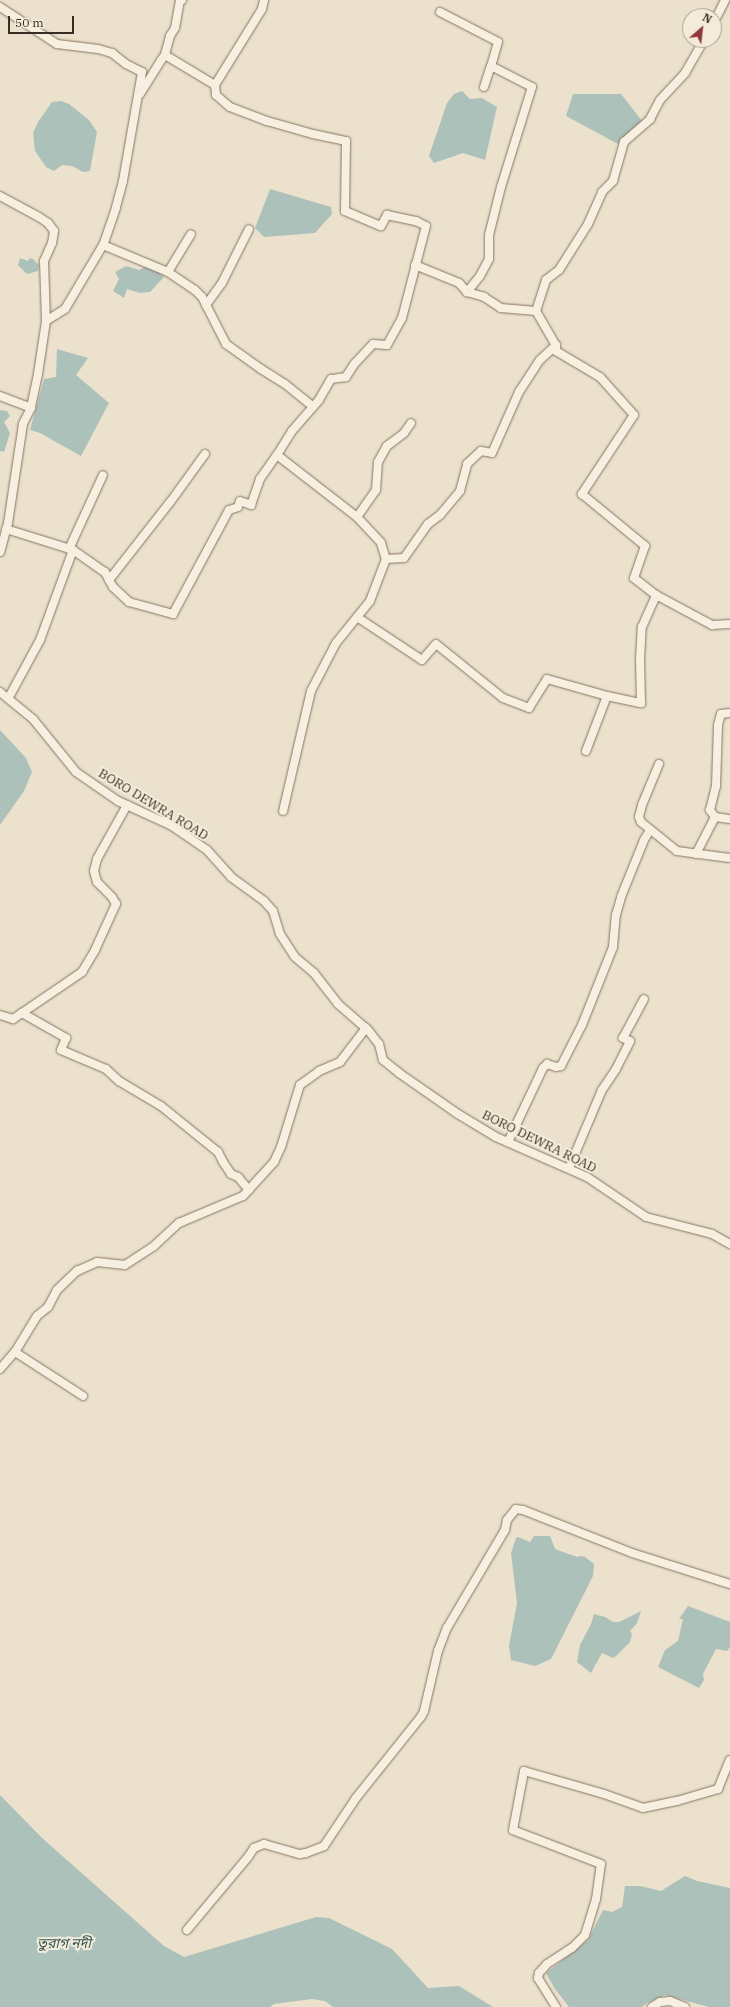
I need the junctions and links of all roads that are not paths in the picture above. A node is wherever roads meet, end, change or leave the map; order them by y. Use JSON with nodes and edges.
{"nodes":[{"id":1,"x":182,"y":0,"type":"edge"},
{"id":2,"x":264,"y":0,"type":"edge"},
{"id":3,"x":0,"y":7,"type":"edge"},
{"id":4,"x":440,"y":12,"type":"dead end"},
{"id":5,"x":699,"y":48,"type":"edge"},
{"id":6,"x":166,"y":55,"type":"junction"},
{"id":7,"x":491,"y":66,"type":"junction"},
{"id":8,"x":215,"y":85,"type":"junction"},
{"id":9,"x":484,"y":87,"type":"dead end"},
{"id":10,"x":137,"y":98,"type":"junction"},
{"id":11,"x":0,"y":196,"type":"edge"},
{"id":12,"x":249,"y":229,"type":"dead end"},
{"id":13,"x":191,"y":234,"type":"dead end"},
{"id":14,"x":103,"y":245,"type":"junction"},
{"id":15,"x":415,"y":265,"type":"junction"},
{"id":16,"x":168,"y":272,"type":"junction"},
{"id":17,"x":467,"y":292,"type":"junction"},
{"id":18,"x":206,"y":305,"type":"junction"},
{"id":19,"x":536,"y":311,"type":"junction"},
{"id":20,"x":46,"y":321,"type":"junction"},
{"id":21,"x":556,"y":345,"type":"junction"},
{"id":22,"x":0,"y":396,"type":"edge"},
{"id":23,"x":313,"y":407,"type":"junction"},
{"id":24,"x":30,"y":408,"type":"junction"},
{"id":25,"x":411,"y":423,"type":"dead end"},
{"id":26,"x":205,"y":454,"type":"dead end"},
{"id":27,"x":277,"y":455,"type":"junction"},
{"id":28,"x":103,"y":475,"type":"dead end"},
{"id":29,"x":357,"y":517,"type":"junction"},
{"id":30,"x":6,"y":528,"type":"junction"},
{"id":31,"x":71,"y":549,"type":"junction"},
{"id":32,"x":0,"y":552,"type":"edge"},
{"id":33,"x":386,"y":559,"type":"junction"},
{"id":34,"x":109,"y":580,"type":"junction"},
{"id":35,"x":656,"y":595,"type":"junction"},
{"id":36,"x":357,"y":617,"type":"junction"},
{"id":37,"x":730,"y":624,"type":"edge"},
{"id":38,"x":0,"y":692,"type":"edge"},
{"id":39,"x":606,"y":696,"type":"junction"},
{"id":40,"x":9,"y":697,"type":"junction"},
{"id":41,"x":730,"y":713,"type":"edge"},
{"id":42,"x":586,"y":751,"type":"dead end"},
{"id":43,"x":659,"y":764,"type":"dead end"},
{"id":44,"x":127,"y":805,"type":"junction"},
{"id":45,"x":283,"y":812,"type":"dead end"},
{"id":46,"x":715,"y":817,"type":"junction"},
{"id":47,"x":730,"y":819,"type":"edge"},
{"id":48,"x":650,"y":830,"type":"junction"},
{"id":49,"x":696,"y":854,"type":"junction"},
{"id":50,"x":730,"y":858,"type":"edge"},
{"id":51,"x":644,"y":999,"type":"dead end"},
{"id":52,"x":22,"y":1013,"type":"junction"},
{"id":53,"x":0,"y":1015,"type":"edge"},
{"id":54,"x":366,"y":1028,"type":"junction"},
{"id":55,"x":508,"y":1142,"type":"junction"},
{"id":56,"x":568,"y":1168,"type":"junction"},
{"id":57,"x":249,"y":1190,"type":"junction"},
{"id":58,"x":730,"y":1244,"type":"edge"},
{"id":59,"x":15,"y":1352,"type":"junction"},
{"id":60,"x":0,"y":1369,"type":"edge"},
{"id":61,"x":83,"y":1396,"type":"dead end"},
{"id":62,"x":730,"y":1584,"type":"edge"},
{"id":63,"x":730,"y":1760,"type":"edge"},
{"id":64,"x":187,"y":1930,"type":"dead end"},
{"id":65,"x":556,"y":2007,"type":"edge"},
{"id":66,"x":652,"y":2007,"type":"edge"},
{"id":67,"x":685,"y":2007,"type":"edge"}],
"edges":[{"from":1,"to":6,"type":"street"},
{"from":2,"to":8,"type":"street"},
{"from":3,"to":10,"type":"street"},
{"from":4,"to":7,"type":"street"},
{"from":5,"to":19,"type":"street"},
{"from":6,"to":8,"type":"street"},
{"from":6,"to":10,"type":"street"},
{"from":7,"to":9,"type":"street"},
{"from":7,"to":17,"type":"street"},
{"from":8,"to":15,"type":"street"},
{"from":10,"to":14,"type":"street"},
{"from":11,"to":20,"type":"street"},
{"from":12,"to":18,"type":"street"},
{"from":13,"to":16,"type":"street"},
{"from":14,"to":16,"type":"street"},
{"from":14,"to":20,"type":"street"},
{"from":15,"to":17,"type":"street"},
{"from":15,"to":23,"type":"street"},
{"from":16,"to":18,"type":"street"},
{"from":17,"to":19,"type":"street"},
{"from":18,"to":23,"type":"street"},
{"from":19,"to":21,"type":"street"},
{"from":20,"to":24,"type":"street"},
{"from":21,"to":33,"type":"street"},
{"from":21,"to":35,"type":"street"},
{"from":22,"to":24,"type":"street"},
{"from":23,"to":27,"type":"street"},
{"from":24,"to":30,"type":"street"},
{"from":25,"to":29,"type":"street"},
{"from":26,"to":34,"type":"street"},
{"from":27,"to":29,"type":"street"},
{"from":27,"to":34,"type":"street"},
{"from":28,"to":31,"type":"street"},
{"from":29,"to":33,"type":"street"},
{"from":30,"to":31,"type":"street"},
{"from":30,"to":32,"type":"street"},
{"from":31,"to":34,"type":"street"},
{"from":31,"to":40,"type":"street"},
{"from":33,"to":36,"type":"street"},
{"from":35,"to":37,"type":"street"},
{"from":35,"to":39,"type":"street"},
{"from":36,"to":39,"type":"street"},
{"from":36,"to":45,"type":"street"},
{"from":38,"to":40,"type":"street","name":"BORO DEWRA ROAD"},
{"from":39,"to":42,"type":"street"},
{"from":40,"to":44,"type":"street","name":"BORO DEWRA ROAD"},
{"from":41,"to":46,"type":"street"},
{"from":43,"to":48,"type":"street"},
{"from":44,"to":52,"type":"street"},
{"from":44,"to":54,"type":"street","name":"BORO DEWRA ROAD"},
{"from":46,"to":47,"type":"street"},
{"from":46,"to":49,"type":"street"},
{"from":48,"to":49,"type":"street"},
{"from":48,"to":55,"type":"street"},
{"from":49,"to":50,"type":"street"},
{"from":51,"to":56,"type":"street"},
{"from":52,"to":53,"type":"street"},
{"from":52,"to":57,"type":"street"},
{"from":54,"to":55,"type":"street","name":"BORO DEWRA ROAD"},
{"from":54,"to":57,"type":"street"},
{"from":55,"to":56,"type":"street","name":"BORO DEWRA ROAD"},
{"from":56,"to":58,"type":"street","name":"BORO DEWRA ROAD"},
{"from":57,"to":59,"type":"street"},
{"from":59,"to":60,"type":"street"},
{"from":59,"to":61,"type":"street"},
{"from":62,"to":64,"type":"street"},
{"from":63,"to":65,"type":"street"},
{"from":66,"to":67,"type":"street"}]}
